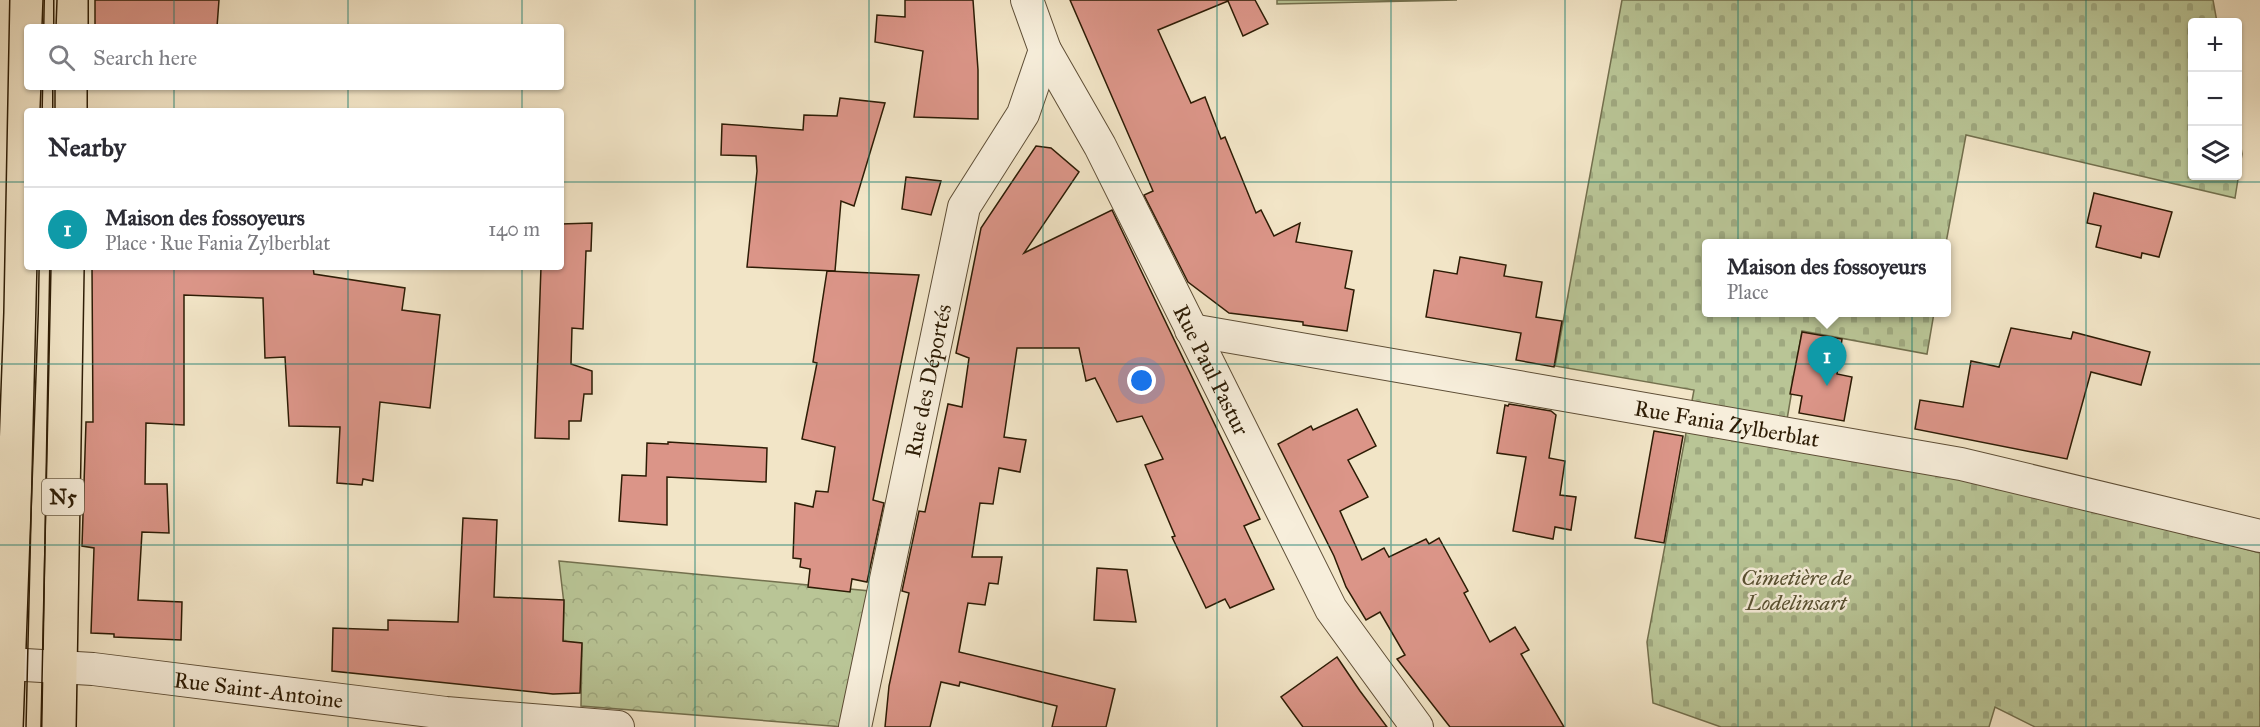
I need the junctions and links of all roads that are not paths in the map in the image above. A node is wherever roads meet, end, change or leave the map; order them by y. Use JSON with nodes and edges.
{"nodes":[{"id":1,"x":27,"y":0,"type":"edge"},
{"id":2,"x":71,"y":0,"type":"edge"},
{"id":3,"x":1027,"y":0,"type":"edge"},
{"id":4,"x":27,"y":24,"type":"edge"},
{"id":5,"x":71,"y":24,"type":"edge"},
{"id":6,"x":1045,"y":50,"type":"junction"},
{"id":7,"x":25,"y":90,"type":"edge"},
{"id":8,"x":70,"y":90,"type":"edge"},
{"id":9,"x":25,"y":108,"type":"edge"},
{"id":10,"x":70,"y":108,"type":"edge"},
{"id":11,"x":24,"y":157,"type":"edge"},
{"id":12,"x":67,"y":270,"type":"edge"},
{"id":13,"x":1191,"y":330,"type":"junction"},
{"id":14,"x":2260,"y":536,"type":"edge"},
{"id":15,"x":8,"y":664,"type":"junction"},
{"id":16,"x":61,"y":665,"type":"junction"},
{"id":17,"x":6,"y":727,"type":"edge"},
{"id":18,"x":58,"y":727,"type":"edge"},
{"id":19,"x":618,"y":727,"type":"edge"},
{"id":20,"x":855,"y":727,"type":"edge"},
{"id":21,"x":1418,"y":727,"type":"edge"}],
"edges":[{"from":1,"to":4,"type":"main road","number":"N5"},
{"from":2,"to":5,"type":"main road"},
{"from":3,"to":6,"type":"street","name":"Rue Paul Pastur"},
{"from":6,"to":13,"type":"street","name":"Rue Paul Pastur"},
{"from":6,"to":20,"type":"street","name":"Rue des Déportés"},
{"from":7,"to":9,"type":"main road","number":"N5"},
{"from":8,"to":10,"type":"main road"},
{"from":11,"to":15,"type":"main road","number":"N5"},
{"from":12,"to":16,"type":"main road","number":"N5"},
{"from":13,"to":14,"type":"street","name":"Rue Fania Zylberblat"},
{"from":13,"to":21,"type":"street","name":"Rue Paul Pastur"},
{"from":15,"to":16,"type":"street","name":"Rue Saint-Antoine"},
{"from":15,"to":17,"type":"main road","number":"N5"},
{"from":16,"to":18,"type":"main road","number":"N5"},
{"from":16,"to":19,"type":"street","name":"Rue Saint-Antoine"}]}
